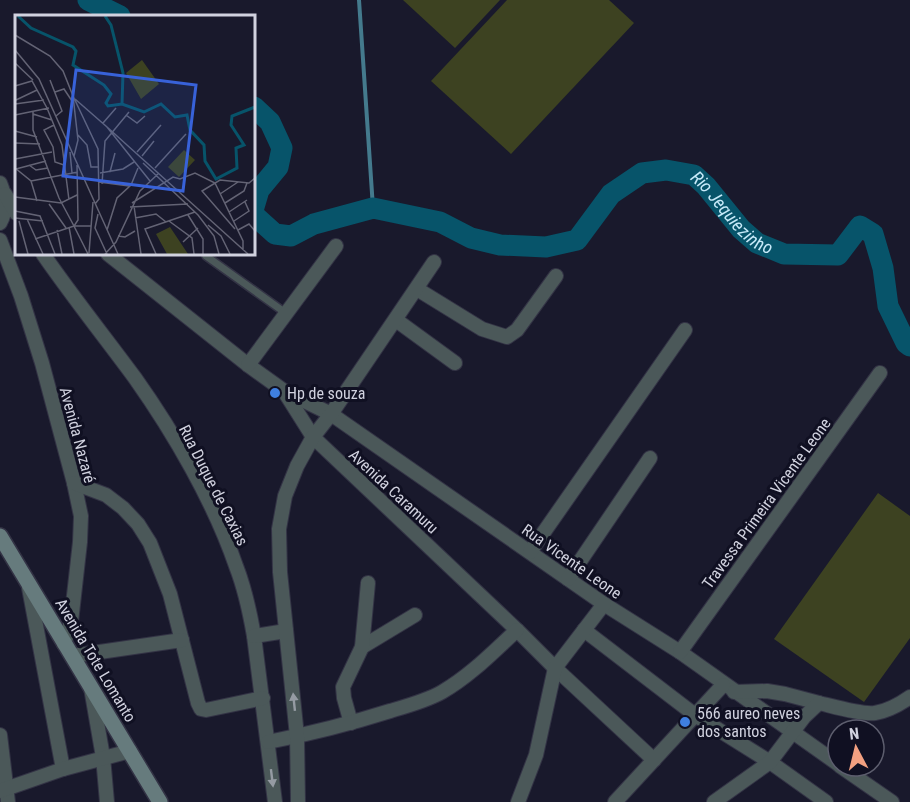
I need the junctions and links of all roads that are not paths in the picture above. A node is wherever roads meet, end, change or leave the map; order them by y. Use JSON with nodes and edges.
{"nodes":[{"id":1,"x":2,"y":188,"type":"edge"},
{"id":2,"x":15,"y":211,"type":"edge"},
{"id":3,"x":0,"y":223,"type":"edge"},
{"id":4,"x":0,"y":240,"type":"edge"},
{"id":5,"x":336,"y":246,"type":"dead end"},
{"id":6,"x":44,"y":255,"type":"edge"},
{"id":7,"x":109,"y":255,"type":"edge"},
{"id":8,"x":206,"y":256,"type":"dead end"},
{"id":9,"x":434,"y":262,"type":"dead end"},
{"id":10,"x":556,"y":276,"type":"dead end"},
{"id":11,"x":417,"y":289,"type":"junction"},
{"id":12,"x":287,"y":314,"type":"junction"},
{"id":13,"x":396,"y":320,"type":"junction"},
{"id":14,"x":685,"y":330,"type":"dead end"},
{"id":15,"x":455,"y":363,"type":"dead end"},
{"id":16,"x":248,"y":365,"type":"junction"},
{"id":17,"x":880,"y":373,"type":"dead end"},
{"id":18,"x":284,"y":391,"type":"junction"},
{"id":19,"x":331,"y":414,"type":"junction"},
{"id":20,"x":312,"y":437,"type":"junction"},
{"id":21,"x":650,"y":458,"type":"dead end"},
{"id":22,"x":74,"y":483,"type":"junction"},
{"id":23,"x":0,"y":536,"type":"edge"},
{"id":24,"x":530,"y":552,"type":"junction"},
{"id":25,"x":568,"y":579,"type":"junction"},
{"id":26,"x":368,"y":583,"type":"dead end"},
{"id":27,"x":28,"y":584,"type":"junction"},
{"id":28,"x":604,"y":604,"type":"junction"},
{"id":29,"x":415,"y":615,"type":"dead end"},
{"id":30,"x":517,"y":630,"type":"junction"},
{"id":31,"x":584,"y":630,"type":"junction"},
{"id":32,"x":286,"y":631,"type":"junction"},
{"id":33,"x":255,"y":636,"type":"junction"},
{"id":34,"x":182,"y":640,"type":"junction"},
{"id":35,"x":362,"y":647,"type":"junction"},
{"id":36,"x":68,"y":650,"type":"junction"},
{"id":37,"x":680,"y":652,"type":"junction"},
{"id":38,"x":555,"y":669,"type":"junction"},
{"id":39,"x":90,"y":683,"type":"junction"},
{"id":40,"x":729,"y":688,"type":"junction"},
{"id":41,"x":910,"y":697,"type":"edge"},
{"id":42,"x":263,"y":698,"type":"junction"},
{"id":43,"x":819,"y":703,"type":"junction"},
{"id":44,"x":695,"y":715,"type":"junction"},
{"id":45,"x":351,"y":723,"type":"junction"},
{"id":46,"x":793,"y":733,"type":"junction"},
{"id":47,"x":0,"y":735,"type":"edge"},
{"id":48,"x":297,"y":736,"type":"junction"},
{"id":49,"x":268,"y":742,"type":"junction"},
{"id":50,"x":130,"y":751,"type":"junction"},
{"id":51,"x":826,"y":756,"type":"edge"},
{"id":52,"x":103,"y":757,"type":"junction"},
{"id":53,"x":654,"y":760,"type":"junction"},
{"id":54,"x":770,"y":762,"type":"junction"},
{"id":55,"x":63,"y":769,"type":"junction"},
{"id":56,"x":858,"y":778,"type":"edge"},
{"id":57,"x":5,"y":794,"type":"edge"},
{"id":58,"x":107,"y":802,"type":"edge"},
{"id":59,"x":160,"y":802,"type":"edge"},
{"id":60,"x":275,"y":802,"type":"edge"},
{"id":61,"x":298,"y":802,"type":"edge"},
{"id":62,"x":519,"y":802,"type":"edge"},
{"id":63,"x":615,"y":802,"type":"edge"},
{"id":64,"x":714,"y":802,"type":"edge"},
{"id":65,"x":826,"y":802,"type":"edge"},
{"id":66,"x":892,"y":802,"type":"edge"}],
"edges":[{"from":1,"to":2,"type":"street"},
{"from":1,"to":3,"type":"street"},
{"from":4,"to":22,"type":"street","name":"Avenida Nazaré"},
{"from":5,"to":12,"type":"street"},
{"from":6,"to":33,"type":"street","name":"Rua Duque de Caxias"},
{"from":7,"to":16,"type":"street","name":"Avenida Caramuru"},
{"from":8,"to":12,"type":"lane"},
{"from":9,"to":11,"type":"street"},
{"from":10,"to":11,"type":"street"},
{"from":11,"to":13,"type":"street"},
{"from":12,"to":16,"type":"street"},
{"from":13,"to":15,"type":"street"},
{"from":13,"to":19,"type":"street"},
{"from":14,"to":24,"type":"street"},
{"from":16,"to":18,"type":"street","name":"Avenida Caramuru"},
{"from":17,"to":37,"type":"street","name":"Travessa Primeira Vicente Leone"},
{"from":18,"to":19,"type":"street","name":"Rua Vicente Leone"},
{"from":18,"to":20,"type":"street","name":"Avenida Caramuru"},
{"from":19,"to":20,"type":"street"},
{"from":19,"to":24,"type":"street","name":"Rua Vicente Leone"},
{"from":20,"to":30,"type":"street","name":"Avenida Caramuru"},
{"from":20,"to":32,"type":"street"},
{"from":21,"to":25,"type":"street"},
{"from":22,"to":34,"type":"street"},
{"from":22,"to":36,"type":"street","name":"Avenida Nazaré"},
{"from":23,"to":27,"type":"main road","name":"Avenida Tote Lomanto"},
{"from":24,"to":25,"type":"street","name":"Rua Vicente Leone"},
{"from":25,"to":28,"type":"street","name":"Rua Vicente Leone"},
{"from":26,"to":35,"type":"street"},
{"from":27,"to":36,"type":"main road","name":"Avenida Tote Lomanto"},
{"from":27,"to":55,"type":"street"},
{"from":28,"to":31,"type":"street"},
{"from":28,"to":37,"type":"street","name":"Rua Vicente Leone"},
{"from":29,"to":35,"type":"street"},
{"from":30,"to":38,"type":"street","name":"Avenida Caramuru"},
{"from":30,"to":45,"type":"street"},
{"from":31,"to":38,"type":"street"},
{"from":31,"to":44,"type":"street"},
{"from":32,"to":33,"type":"street"},
{"from":48,"to":32,"type":"street","one_way":true},
{"from":33,"to":42,"type":"street","name":"Rua Duque de Caxias"},
{"from":34,"to":36,"type":"street"},
{"from":34,"to":42,"type":"street"},
{"from":35,"to":45,"type":"street"},
{"from":36,"to":39,"type":"main road","name":"Avenida Tote Lomanto"},
{"from":37,"to":40,"type":"street","name":"Rua Vicente Leone"},
{"from":38,"to":53,"type":"street","name":"Avenida Caramuru"},
{"from":38,"to":62,"type":"street"},
{"from":39,"to":50,"type":"main road","name":"Avenida Tote Lomanto"},
{"from":39,"to":52,"type":"street"},
{"from":40,"to":43,"type":"street"},
{"from":40,"to":44,"type":"street"},
{"from":40,"to":46,"type":"street","name":"Rua Vicente Leone"},
{"from":41,"to":43,"type":"street"},
{"from":42,"to":49,"type":"street","name":"Rua Duque de Caxias"},
{"from":43,"to":46,"type":"street"},
{"from":44,"to":53,"type":"street"},
{"from":44,"to":54,"type":"street"},
{"from":45,"to":48,"type":"street"},
{"from":46,"to":51,"type":"street","name":"Rua Vicente Leone"},
{"from":46,"to":54,"type":"street"},
{"from":47,"to":57,"type":"street"},
{"from":48,"to":49,"type":"street"},
{"from":48,"to":61,"type":"street"},
{"from":49,"to":60,"type":"street","name":"Rua Duque de Caxias","one_way":true},
{"from":50,"to":52,"type":"street"},
{"from":50,"to":59,"type":"main road","name":"Avenida Tote Lomanto"},
{"from":52,"to":55,"type":"street"},
{"from":52,"to":58,"type":"street"},
{"from":53,"to":63,"type":"street"},
{"from":54,"to":64,"type":"street"},
{"from":54,"to":65,"type":"street"},
{"from":55,"to":57,"type":"street"},
{"from":56,"to":66,"type":"street","name":"Rua Vicente Leone"}]}
